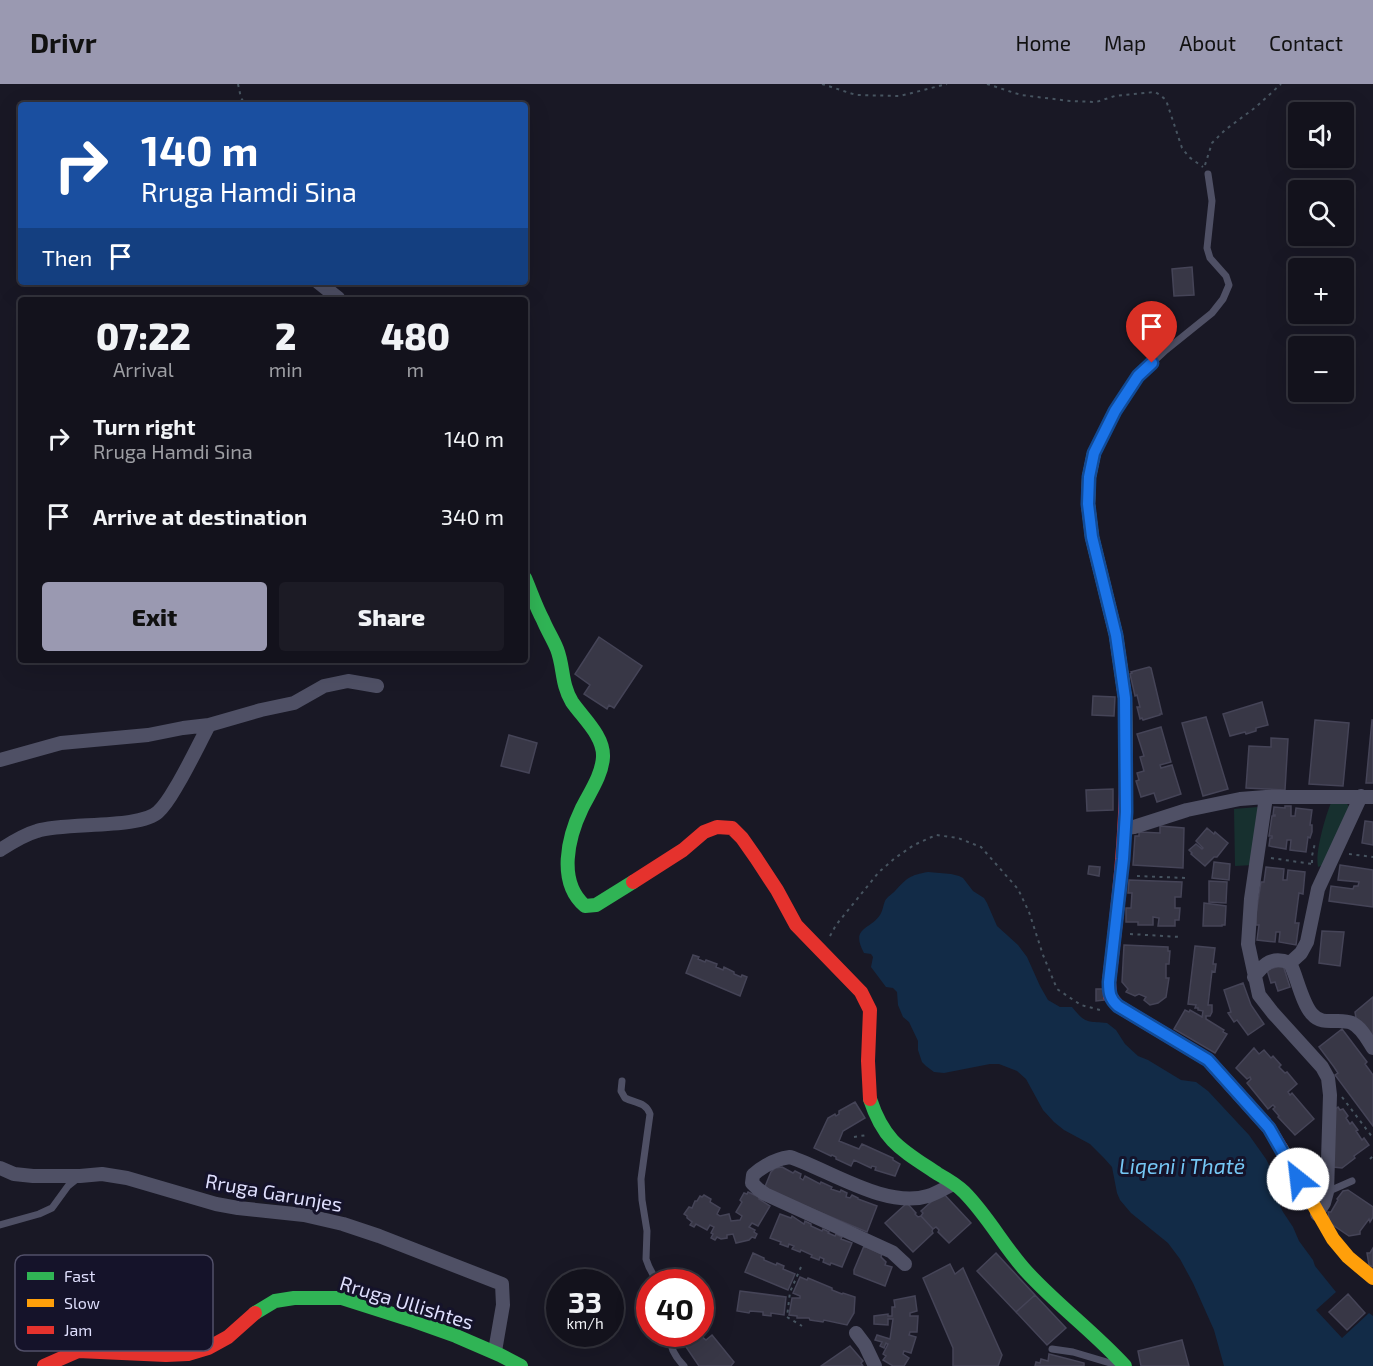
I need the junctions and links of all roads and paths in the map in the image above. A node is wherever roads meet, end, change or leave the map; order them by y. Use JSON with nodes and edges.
{"nodes":[{"id":1,"x":237,"y":84,"type":"edge"},
{"id":2,"x":822,"y":84,"type":"edge"},
{"id":3,"x":947,"y":84,"type":"edge"},
{"id":4,"x":987,"y":84,"type":"edge"},
{"id":5,"x":1281,"y":84,"type":"edge"},
{"id":6,"x":244,"y":102,"type":"edge"},
{"id":7,"x":1206,"y":171,"type":"junction"},
{"id":8,"x":322,"y":285,"type":"edge"},
{"id":9,"x":337,"y":297,"type":"edge"},
{"id":10,"x":1094,"y":453,"type":"joint"},
{"id":11,"x":528,"y":586,"type":"edge"},
{"id":12,"x":377,"y":686,"type":"dead end"},
{"id":13,"x":209,"y":725,"type":"junction"},
{"id":14,"x":0,"y":760,"type":"edge"},
{"id":15,"x":1266,"y":796,"type":"junction"},
{"id":16,"x":1367,"y":797,"type":"edge"},
{"id":17,"x":1125,"y":828,"type":"junction"},
{"id":18,"x":0,"y":850,"type":"edge"},
{"id":19,"x":1334,"y":853,"type":"junction"},
{"id":20,"x":1373,"y":857,"type":"edge"},
{"id":21,"x":1269,"y":858,"type":"dead end"},
{"id":22,"x":1312,"y":864,"type":"dead end"},
{"id":23,"x":1135,"y":876,"type":"dead end"},
{"id":24,"x":1185,"y":878,"type":"dead end"},
{"id":25,"x":1115,"y":933,"type":"junction"},
{"id":26,"x":829,"y":938,"type":"dead end"},
{"id":27,"x":1182,"y":938,"type":"dead end"},
{"id":28,"x":1290,"y":963,"type":"junction"},
{"id":29,"x":1254,"y":976,"type":"junction"},
{"id":30,"x":1101,"y":1010,"type":"dead end"},
{"id":31,"x":1373,"y":1048,"type":"edge"},
{"id":32,"x":622,"y":1082,"type":"dead end"},
{"id":33,"x":1341,"y":1095,"type":"dead end"},
{"id":34,"x":873,"y":1134,"type":"dead end"},
{"id":35,"x":854,"y":1137,"type":"dead end"},
{"id":36,"x":1373,"y":1138,"type":"edge"},
{"id":37,"x":1373,"y":1156,"type":"edge"},
{"id":38,"x":1370,"y":1159,"type":"dead end"},
{"id":39,"x":0,"y":1168,"type":"edge"},
{"id":40,"x":80,"y":1176,"type":"junction"},
{"id":41,"x":1352,"y":1181,"type":"dead end"},
{"id":42,"x":953,"y":1184,"type":"junction"},
{"id":43,"x":1327,"y":1192,"type":"junction"},
{"id":44,"x":1317,"y":1214,"type":"junction"},
{"id":45,"x":0,"y":1225,"type":"edge"},
{"id":46,"x":905,"y":1264,"type":"dead end"},
{"id":47,"x":801,"y":1267,"type":"dead end"},
{"id":48,"x":650,"y":1269,"type":"edge"},
{"id":49,"x":1373,"y":1278,"type":"edge"},
{"id":50,"x":802,"y":1326,"type":"dead end"},
{"id":51,"x":856,"y":1332,"type":"dead end"},
{"id":52,"x":213,"y":1345,"type":"edge"},
{"id":53,"x":671,"y":1347,"type":"edge"},
{"id":54,"x":1052,"y":1349,"type":"dead end"},
{"id":55,"x":78,"y":1351,"type":"edge"},
{"id":56,"x":78,"y":1351,"type":"edge"},
{"id":57,"x":198,"y":1351,"type":"edge"},
{"id":58,"x":495,"y":1351,"type":"junction"},
{"id":59,"x":44,"y":1366,"type":"edge"},
{"id":60,"x":521,"y":1366,"type":"edge"},
{"id":61,"x":684,"y":1366,"type":"edge"},
{"id":62,"x":874,"y":1366,"type":"edge"},
{"id":63,"x":1124,"y":1366,"type":"edge"}],
"edges":[{"from":1,"to":6,"type":"path"},
{"from":2,"to":3,"type":"path"},
{"from":4,"to":7,"type":"path"},
{"from":5,"to":7,"type":"path"},
{"from":7,"to":10,"type":"lane"},
{"from":8,"to":9,"type":"street"},
{"from":10,"to":17,"type":"street"},
{"from":11,"to":42,"type":"street"},
{"from":12,"to":13,"type":"street"},
{"from":13,"to":14,"type":"street"},
{"from":13,"to":18,"type":"street"},
{"from":15,"to":16,"type":"street"},
{"from":15,"to":17,"type":"street"},
{"from":15,"to":29,"type":"street"},
{"from":16,"to":19,"type":"street"},
{"from":17,"to":25,"type":"street"},
{"from":19,"to":20,"type":"path"},
{"from":19,"to":28,"type":"street"},
{"from":21,"to":22,"type":"path"},
{"from":23,"to":24,"type":"path"},
{"from":25,"to":27,"type":"path"},
{"from":25,"to":44,"type":"street"},
{"from":26,"to":30,"type":"path"},
{"from":28,"to":29,"type":"street"},
{"from":28,"to":31,"type":"street"},
{"from":29,"to":43,"type":"street"},
{"from":32,"to":48,"type":"lane"},
{"from":33,"to":36,"type":"path"},
{"from":34,"to":35,"type":"path"},
{"from":37,"to":38,"type":"path"},
{"from":39,"to":40,"type":"street","name":"Rruga Garunjes"},
{"from":40,"to":45,"type":"lane"},
{"from":40,"to":58,"type":"street","name":"Rruga Garunjes"},
{"from":41,"to":43,"type":"lane"},
{"from":42,"to":46,"type":"street"},
{"from":42,"to":63,"type":"street"},
{"from":43,"to":44,"type":"street"},
{"from":44,"to":49,"type":"street"},
{"from":47,"to":50,"type":"path"},
{"from":51,"to":62,"type":"street"},
{"from":52,"to":58,"type":"street","name":"Rruga Ullishtes"},
{"from":53,"to":61,"type":"lane"},
{"from":54,"to":63,"type":"lane"},
{"from":55,"to":57,"type":"street","name":"Rruga Ullishtes"},
{"from":56,"to":59,"type":"street","name":"Rruga Ullishtes"},
{"from":58,"to":60,"type":"street","name":"Rruga Ullishtes"}]}
